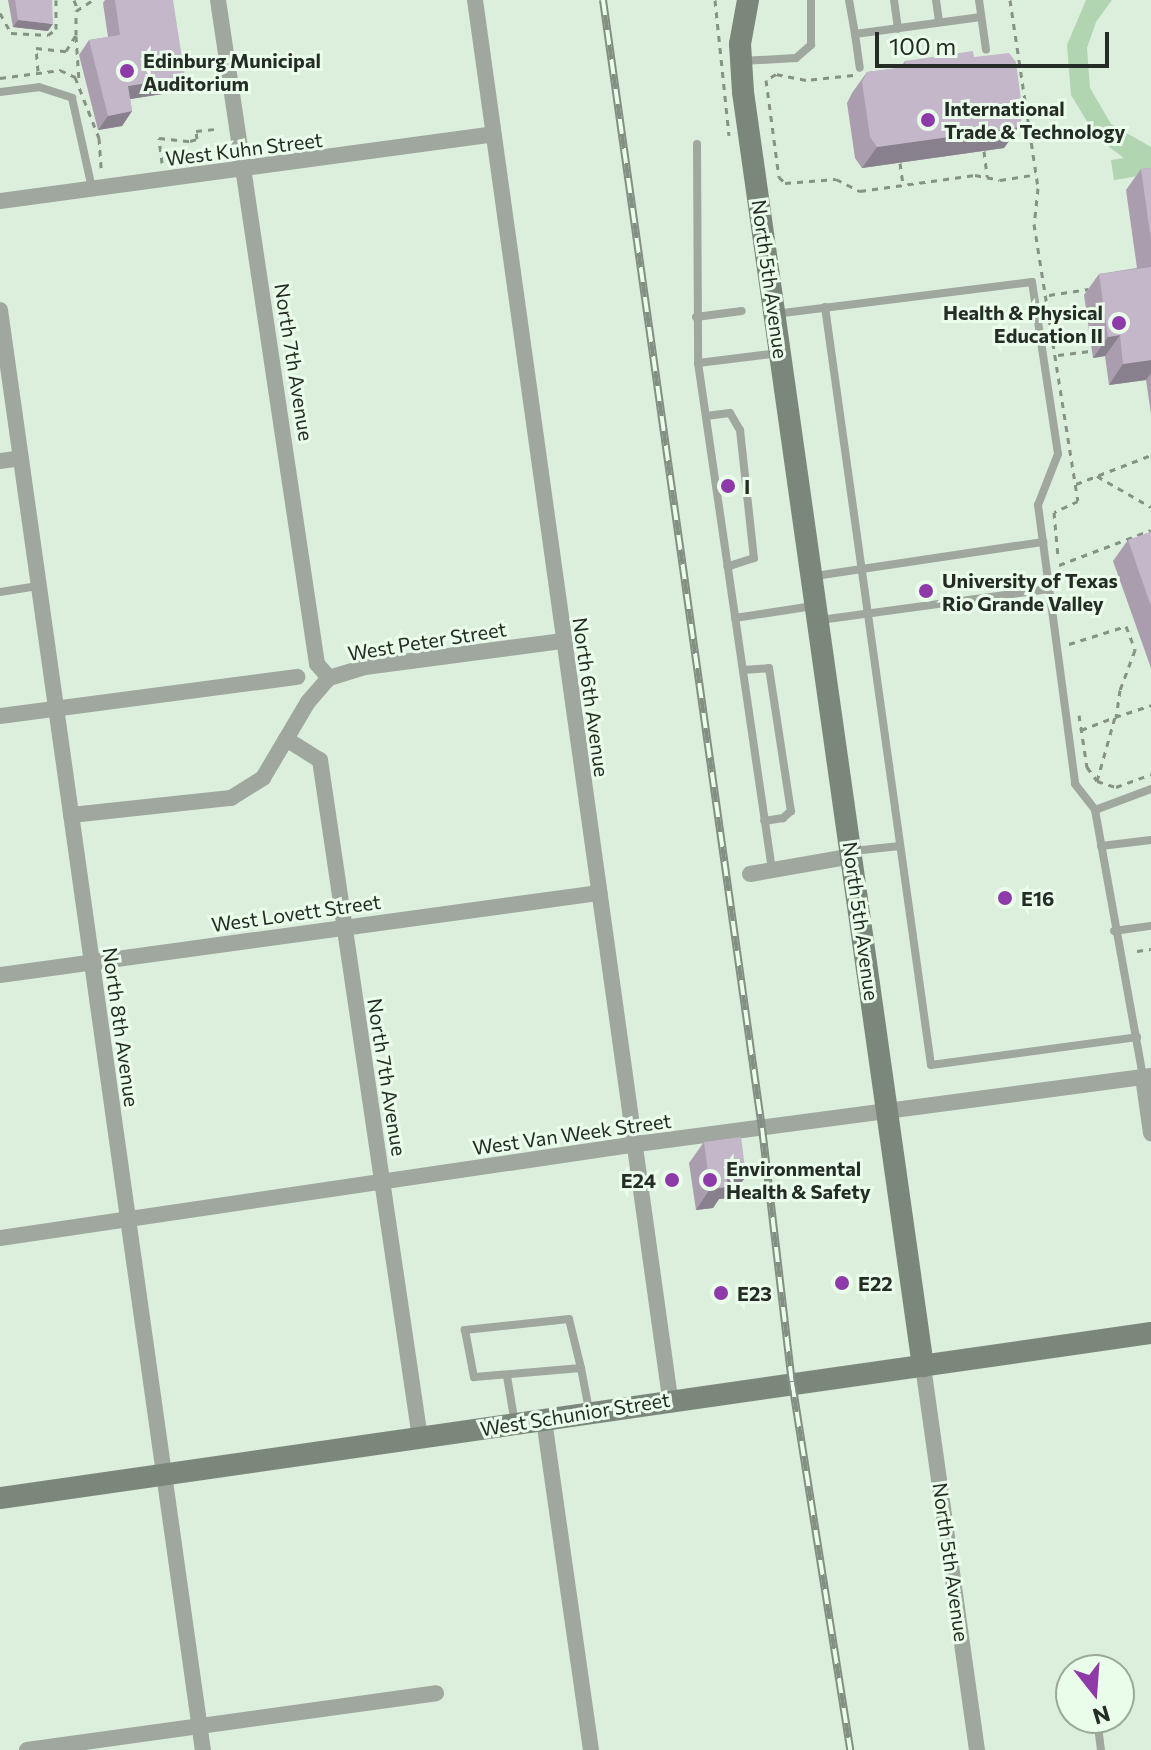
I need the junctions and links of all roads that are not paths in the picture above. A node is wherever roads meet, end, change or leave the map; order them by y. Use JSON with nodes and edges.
{"nodes":[{"id":1,"x":218,"y":0,"type":"edge"},
{"id":2,"x":475,"y":0,"type":"edge"},
{"id":3,"x":748,"y":0,"type":"edge"},
{"id":4,"x":811,"y":0,"type":"edge"},
{"id":5,"x":849,"y":0,"type":"edge"},
{"id":6,"x":894,"y":0,"type":"edge"},
{"id":7,"x":936,"y":0,"type":"edge"},
{"id":8,"x":979,"y":0,"type":"edge"},
{"id":9,"x":981,"y":17,"type":"junction"},
{"id":10,"x":939,"y":22,"type":"junction"},
{"id":11,"x":898,"y":29,"type":"junction"},
{"id":12,"x":855,"y":34,"type":"junction"},
{"id":13,"x":986,"y":50,"type":"dead end"},
{"id":14,"x":741,"y":61,"type":"junction"},
{"id":15,"x":862,"y":70,"type":"road end"},
{"id":16,"x":0,"y":92,"type":"edge"},
{"id":17,"x":493,"y":134,"type":"junction"},
{"id":18,"x":697,"y":144,"type":"dead end"},
{"id":19,"x":243,"y":171,"type":"junction"},
{"id":20,"x":92,"y":188,"type":"junction"},
{"id":21,"x":0,"y":201,"type":"edge"},
{"id":22,"x":825,"y":307,"type":"junction"},
{"id":23,"x":0,"y":310,"type":"edge"},
{"id":24,"x":742,"y":311,"type":"dead end"},
{"id":25,"x":775,"y":314,"type":"junction"},
{"id":26,"x":696,"y":317,"type":"junction"},
{"id":27,"x":2,"y":332,"type":"edge"},
{"id":28,"x":780,"y":353,"type":"junction"},
{"id":29,"x":698,"y":363,"type":"junction"},
{"id":30,"x":706,"y":416,"type":"junction"},
{"id":31,"x":21,"y":458,"type":"junction"},
{"id":32,"x":0,"y":461,"type":"edge"},
{"id":33,"x":1043,"y":542,"type":"junction"},
{"id":34,"x":727,"y":567,"type":"junction"},
{"id":35,"x":861,"y":569,"type":"junction"},
{"id":36,"x":813,"y":576,"type":"junction"},
{"id":37,"x":39,"y":586,"type":"junction"},
{"id":38,"x":1049,"y":589,"type":"junction"},
{"id":39,"x":0,"y":592,"type":"edge"},
{"id":40,"x":818,"y":613,"type":"junction"},
{"id":41,"x":867,"y":613,"type":"junction"},
{"id":42,"x":735,"y":618,"type":"junction"},
{"id":43,"x":563,"y":641,"type":"junction"},
{"id":44,"x":743,"y":670,"type":"junction"},
{"id":45,"x":297,"y":677,"type":"dead end"},
{"id":46,"x":329,"y":678,"type":"junction"},
{"id":47,"x":56,"y":708,"type":"junction"},
{"id":48,"x":0,"y":716,"type":"edge"},
{"id":49,"x":286,"y":739,"type":"junction"},
{"id":50,"x":1151,"y":789,"type":"edge"},
{"id":51,"x":1095,"y":810,"type":"junction"},
{"id":52,"x":71,"y":815,"type":"junction"},
{"id":53,"x":764,"y":821,"type":"junction"},
{"id":54,"x":1150,"y":840,"type":"edge"},
{"id":55,"x":900,"y":846,"type":"junction"},
{"id":56,"x":1101,"y":846,"type":"junction"},
{"id":57,"x":1151,"y":848,"type":"edge"},
{"id":58,"x":852,"y":854,"type":"junction"},
{"id":59,"x":772,"y":870,"type":"junction"},
{"id":60,"x":750,"y":874,"type":"dead end"},
{"id":61,"x":599,"y":893,"type":"junction"},
{"id":62,"x":1151,"y":926,"type":"edge"},
{"id":63,"x":343,"y":927,"type":"junction"},
{"id":64,"x":1114,"y":931,"type":"junction"},
{"id":65,"x":92,"y":962,"type":"junction"},
{"id":66,"x":0,"y":975,"type":"edge"},
{"id":67,"x":1137,"y":1037,"type":"junction"},
{"id":68,"x":1147,"y":1076,"type":"edge"},
{"id":69,"x":887,"y":1113,"type":"junction"},
{"id":70,"x":1151,"y":1133,"type":"edge"},
{"id":71,"x":637,"y":1144,"type":"junction"},
{"id":72,"x":384,"y":1182,"type":"junction"},
{"id":73,"x":129,"y":1219,"type":"junction"},
{"id":74,"x":0,"y":1238,"type":"edge"},
{"id":75,"x":1151,"y":1333,"type":"edge"},
{"id":76,"x":923,"y":1366,"type":"junction"},
{"id":77,"x":581,"y":1368,"type":"junction"},
{"id":78,"x":507,"y":1376,"type":"junction"},
{"id":79,"x":670,"y":1399,"type":"junction"},
{"id":80,"x":589,"y":1411,"type":"junction"},
{"id":81,"x":544,"y":1420,"type":"junction"},
{"id":82,"x":515,"y":1424,"type":"junction"},
{"id":83,"x":420,"y":1438,"type":"junction"},
{"id":84,"x":167,"y":1474,"type":"junction"},
{"id":85,"x":0,"y":1498,"type":"edge"},
{"id":86,"x":436,"y":1693,"type":"dead end"},
{"id":87,"x":200,"y":1728,"type":"junction"},
{"id":88,"x":27,"y":1750,"type":"edge"},
{"id":89,"x":203,"y":1750,"type":"edge"},
{"id":90,"x":591,"y":1750,"type":"edge"},
{"id":91,"x":977,"y":1750,"type":"edge"}],
"edges":[{"from":1,"to":19,"type":"street","name":"North 7th Avenue"},
{"from":2,"to":17,"type":"street","name":"North 6th Avenue"},
{"from":3,"to":14,"type":"street","name":"North 5th Avenue"},
{"from":4,"to":14,"type":"lane"},
{"from":5,"to":12,"type":"lane"},
{"from":6,"to":11,"type":"lane"},
{"from":7,"to":10,"type":"lane"},
{"from":8,"to":9,"type":"lane"},
{"from":9,"to":10,"type":"lane"},
{"from":9,"to":13,"type":"lane"},
{"from":10,"to":11,"type":"lane"},
{"from":11,"to":12,"type":"lane"},
{"from":12,"to":15,"type":"lane"},
{"from":14,"to":25,"type":"street","name":"North 5th Avenue"},
{"from":16,"to":20,"type":"lane"},
{"from":17,"to":19,"type":"street","name":"West Kuhn Street"},
{"from":17,"to":43,"type":"street","name":"North 6th Avenue"},
{"from":18,"to":26,"type":"lane"},
{"from":19,"to":20,"type":"street","name":"West Kuhn Street"},
{"from":19,"to":46,"type":"street","name":"North 7th Avenue"},
{"from":20,"to":21,"type":"street","name":"West Kuhn Street"},
{"from":22,"to":25,"type":"lane"},
{"from":22,"to":33,"type":"lane"},
{"from":22,"to":35,"type":"lane"},
{"from":23,"to":27,"type":"street","name":"North 8th Avenue"},
{"from":24,"to":26,"type":"lane"},
{"from":25,"to":28,"type":"street","name":"North 5th Avenue"},
{"from":26,"to":29,"type":"lane"},
{"from":27,"to":31,"type":"street","name":"North 8th Avenue"},
{"from":28,"to":29,"type":"lane"},
{"from":28,"to":36,"type":"street","name":"North 5th Avenue"},
{"from":29,"to":30,"type":"lane"},
{"from":30,"to":34,"type":"lane"},
{"from":30,"to":34,"type":"lane"},
{"from":31,"to":32,"type":"street"},
{"from":31,"to":37,"type":"street","name":"North 8th Avenue"},
{"from":33,"to":35,"type":"lane"},
{"from":33,"to":38,"type":"lane"},
{"from":34,"to":42,"type":"lane"},
{"from":35,"to":36,"type":"lane"},
{"from":35,"to":41,"type":"lane"},
{"from":36,"to":40,"type":"street","name":"North 5th Avenue"},
{"from":37,"to":39,"type":"lane"},
{"from":37,"to":47,"type":"street","name":"North 8th Avenue"},
{"from":38,"to":41,"type":"lane"},
{"from":38,"to":51,"type":"lane"},
{"from":40,"to":41,"type":"lane"},
{"from":40,"to":42,"type":"lane"},
{"from":40,"to":58,"type":"street","name":"North 5th Avenue"},
{"from":41,"to":55,"type":"lane"},
{"from":42,"to":44,"type":"lane"},
{"from":43,"to":46,"type":"street","name":"West Peter Street"},
{"from":43,"to":61,"type":"street","name":"North 6th Avenue"},
{"from":44,"to":53,"type":"lane"},
{"from":44,"to":53,"type":"lane"},
{"from":45,"to":47,"type":"street"},
{"from":46,"to":49,"type":"street","name":"West Peter Street"},
{"from":47,"to":48,"type":"street"},
{"from":47,"to":52,"type":"street","name":"North 8th Avenue"},
{"from":49,"to":52,"type":"street","name":"West Peter Street"},
{"from":49,"to":63,"type":"street","name":"North 7th Avenue"},
{"from":50,"to":51,"type":"lane"},
{"from":51,"to":56,"type":"lane"},
{"from":52,"to":65,"type":"street","name":"North 8th Avenue"},
{"from":53,"to":59,"type":"lane"},
{"from":54,"to":56,"type":"lane"},
{"from":54,"to":57,"type":"lane"},
{"from":55,"to":58,"type":"lane"},
{"from":55,"to":67,"type":"lane"},
{"from":56,"to":64,"type":"lane"},
{"from":58,"to":59,"type":"street"},
{"from":58,"to":69,"type":"street","name":"North 5th Avenue"},
{"from":59,"to":60,"type":"street"},
{"from":61,"to":63,"type":"street","name":"West Lovett Street"},
{"from":61,"to":71,"type":"street","name":"North 6th Avenue"},
{"from":62,"to":64,"type":"lane"},
{"from":63,"to":65,"type":"street","name":"West Lovett Street"},
{"from":63,"to":72,"type":"street","name":"North 7th Avenue"},
{"from":64,"to":67,"type":"lane"},
{"from":65,"to":66,"type":"street","name":"West Lovett Street"},
{"from":65,"to":73,"type":"street","name":"North 8th Avenue"},
{"from":67,"to":68,"type":"lane"},
{"from":68,"to":69,"type":"street","name":"West Van Week Street"},
{"from":68,"to":70,"type":"street"},
{"from":69,"to":71,"type":"street","name":"West Van Week Street"},
{"from":69,"to":76,"type":"street","name":"North 5th Avenue"},
{"from":71,"to":72,"type":"street","name":"West Van Week Street"},
{"from":71,"to":79,"type":"street","name":"North 6th Avenue"},
{"from":72,"to":73,"type":"street","name":"West Van Week Street"},
{"from":72,"to":83,"type":"street","name":"North 7th Avenue"},
{"from":73,"to":74,"type":"street","name":"West Van Week Street"},
{"from":73,"to":84,"type":"street","name":"North 8th Avenue"},
{"from":75,"to":76,"type":"street","name":"West Schunior Street"},
{"from":76,"to":79,"type":"street","name":"West Schunior Street"},
{"from":76,"to":91,"type":"street","name":"North 5th Avenue"},
{"from":77,"to":78,"type":"lane"},
{"from":77,"to":78,"type":"lane"},
{"from":77,"to":80,"type":"lane"},
{"from":78,"to":82,"type":"lane"},
{"from":79,"to":80,"type":"street","name":"West Schunior Street"},
{"from":80,"to":81,"type":"street","name":"West Schunior Street"},
{"from":81,"to":82,"type":"street","name":"West Schunior Street"},
{"from":81,"to":90,"type":"street"},
{"from":82,"to":83,"type":"street","name":"West Schunior Street"},
{"from":83,"to":84,"type":"street","name":"West Schunior Street"},
{"from":84,"to":85,"type":"street","name":"West Schunior Street"},
{"from":84,"to":87,"type":"street","name":"North 8th Avenue"},
{"from":86,"to":87,"type":"street"},
{"from":87,"to":88,"type":"street"},
{"from":87,"to":89,"type":"street","name":"North 8th Avenue"}]}
